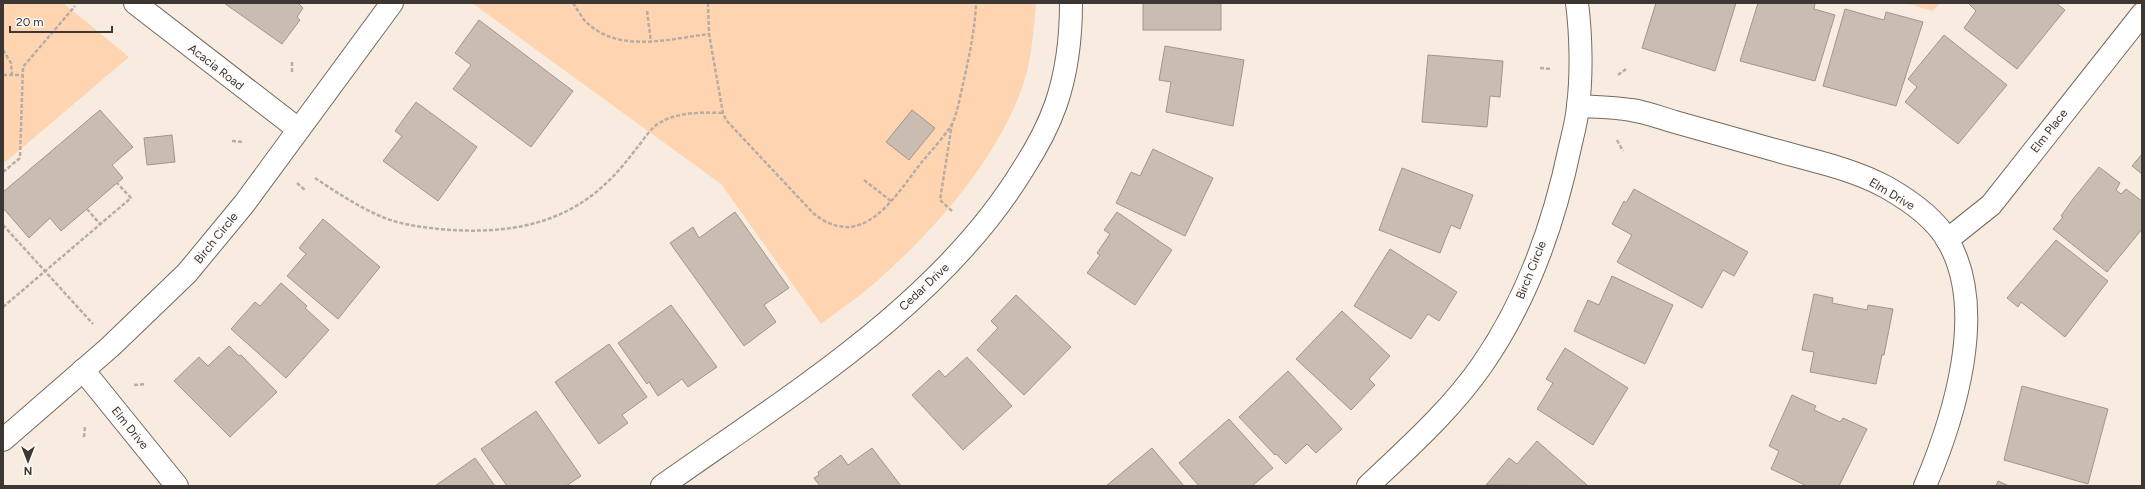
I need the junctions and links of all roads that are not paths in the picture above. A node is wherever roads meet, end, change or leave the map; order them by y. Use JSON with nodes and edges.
{"nodes":[{"id":1,"x":135,"y":3,"type":"edge"},
{"id":2,"x":392,"y":3,"type":"edge"},
{"id":3,"x":1071,"y":3,"type":"edge"},
{"id":4,"x":1577,"y":3,"type":"edge"},
{"id":5,"x":2142,"y":14,"type":"edge"},
{"id":6,"x":1578,"y":106,"type":"junction"},
{"id":7,"x":298,"y":129,"type":"junction"},
{"id":8,"x":1948,"y":240,"type":"junction"},
{"id":9,"x":82,"y":370,"type":"junction"},
{"id":10,"x":3,"y":440,"type":"edge"},
{"id":11,"x":177,"y":486,"type":"edge"},
{"id":12,"x":662,"y":486,"type":"edge"},
{"id":13,"x":1368,"y":486,"type":"edge"},
{"id":14,"x":1925,"y":486,"type":"edge"}],
"edges":[{"from":1,"to":7,"type":"street","name":"Acacia Road"},
{"from":2,"to":7,"type":"street","name":"Birch Circle"},
{"from":3,"to":12,"type":"street","name":"Cedar Drive"},
{"from":4,"to":6,"type":"street","name":"Birch Circle"},
{"from":5,"to":8,"type":"street","name":"Elm Place"},
{"from":6,"to":8,"type":"street","name":"Elm Drive"},
{"from":6,"to":13,"type":"street","name":"Birch Circle"},
{"from":7,"to":9,"type":"street","name":"Birch Circle"},
{"from":8,"to":14,"type":"street","name":"Elm Drive"},
{"from":9,"to":10,"type":"street","name":"Birch Circle"},
{"from":9,"to":11,"type":"street","name":"Elm Drive"}]}
